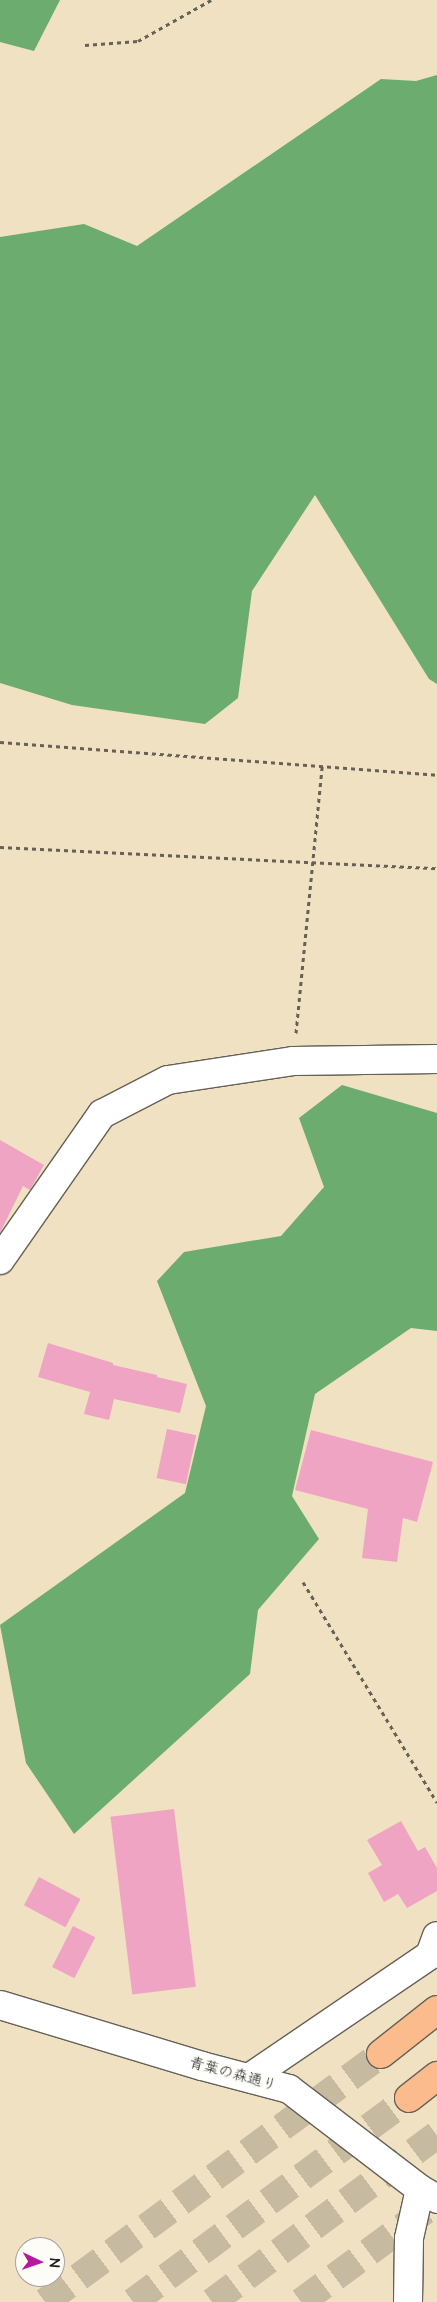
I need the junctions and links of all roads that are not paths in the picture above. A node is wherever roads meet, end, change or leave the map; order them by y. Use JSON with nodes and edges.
{"nodes":[{"id":1,"x":437,"y":1059,"type":"edge"},
{"id":2,"x":0,"y":1260,"type":"edge"},
{"id":3,"x":437,"y":1936,"type":"edge"},
{"id":4,"x":0,"y":2004,"type":"edge"},
{"id":5,"x":437,"y":2010,"type":"edge"},
{"id":6,"x":381,"y":2054,"type":"tunnel mouth"},
{"id":7,"x":437,"y":2076,"type":"edge"},
{"id":8,"x":249,"y":2078,"type":"junction"},
{"id":9,"x":409,"y":2098,"type":"tunnel mouth"},
{"id":10,"x":429,"y":2194,"type":"edge"},
{"id":11,"x":408,"y":2302,"type":"edge"}],
"edges":[{"from":1,"to":2,"type":"street"},
{"from":3,"to":8,"type":"street"},
{"from":4,"to":8,"type":"street","name":"青葉の森通り"},
{"from":5,"to":6,"type":"highway"},
{"from":7,"to":9,"type":"highway"},
{"from":8,"to":10,"type":"street","name":"青葉の森通り"},
{"from":10,"to":11,"type":"street"}]}
